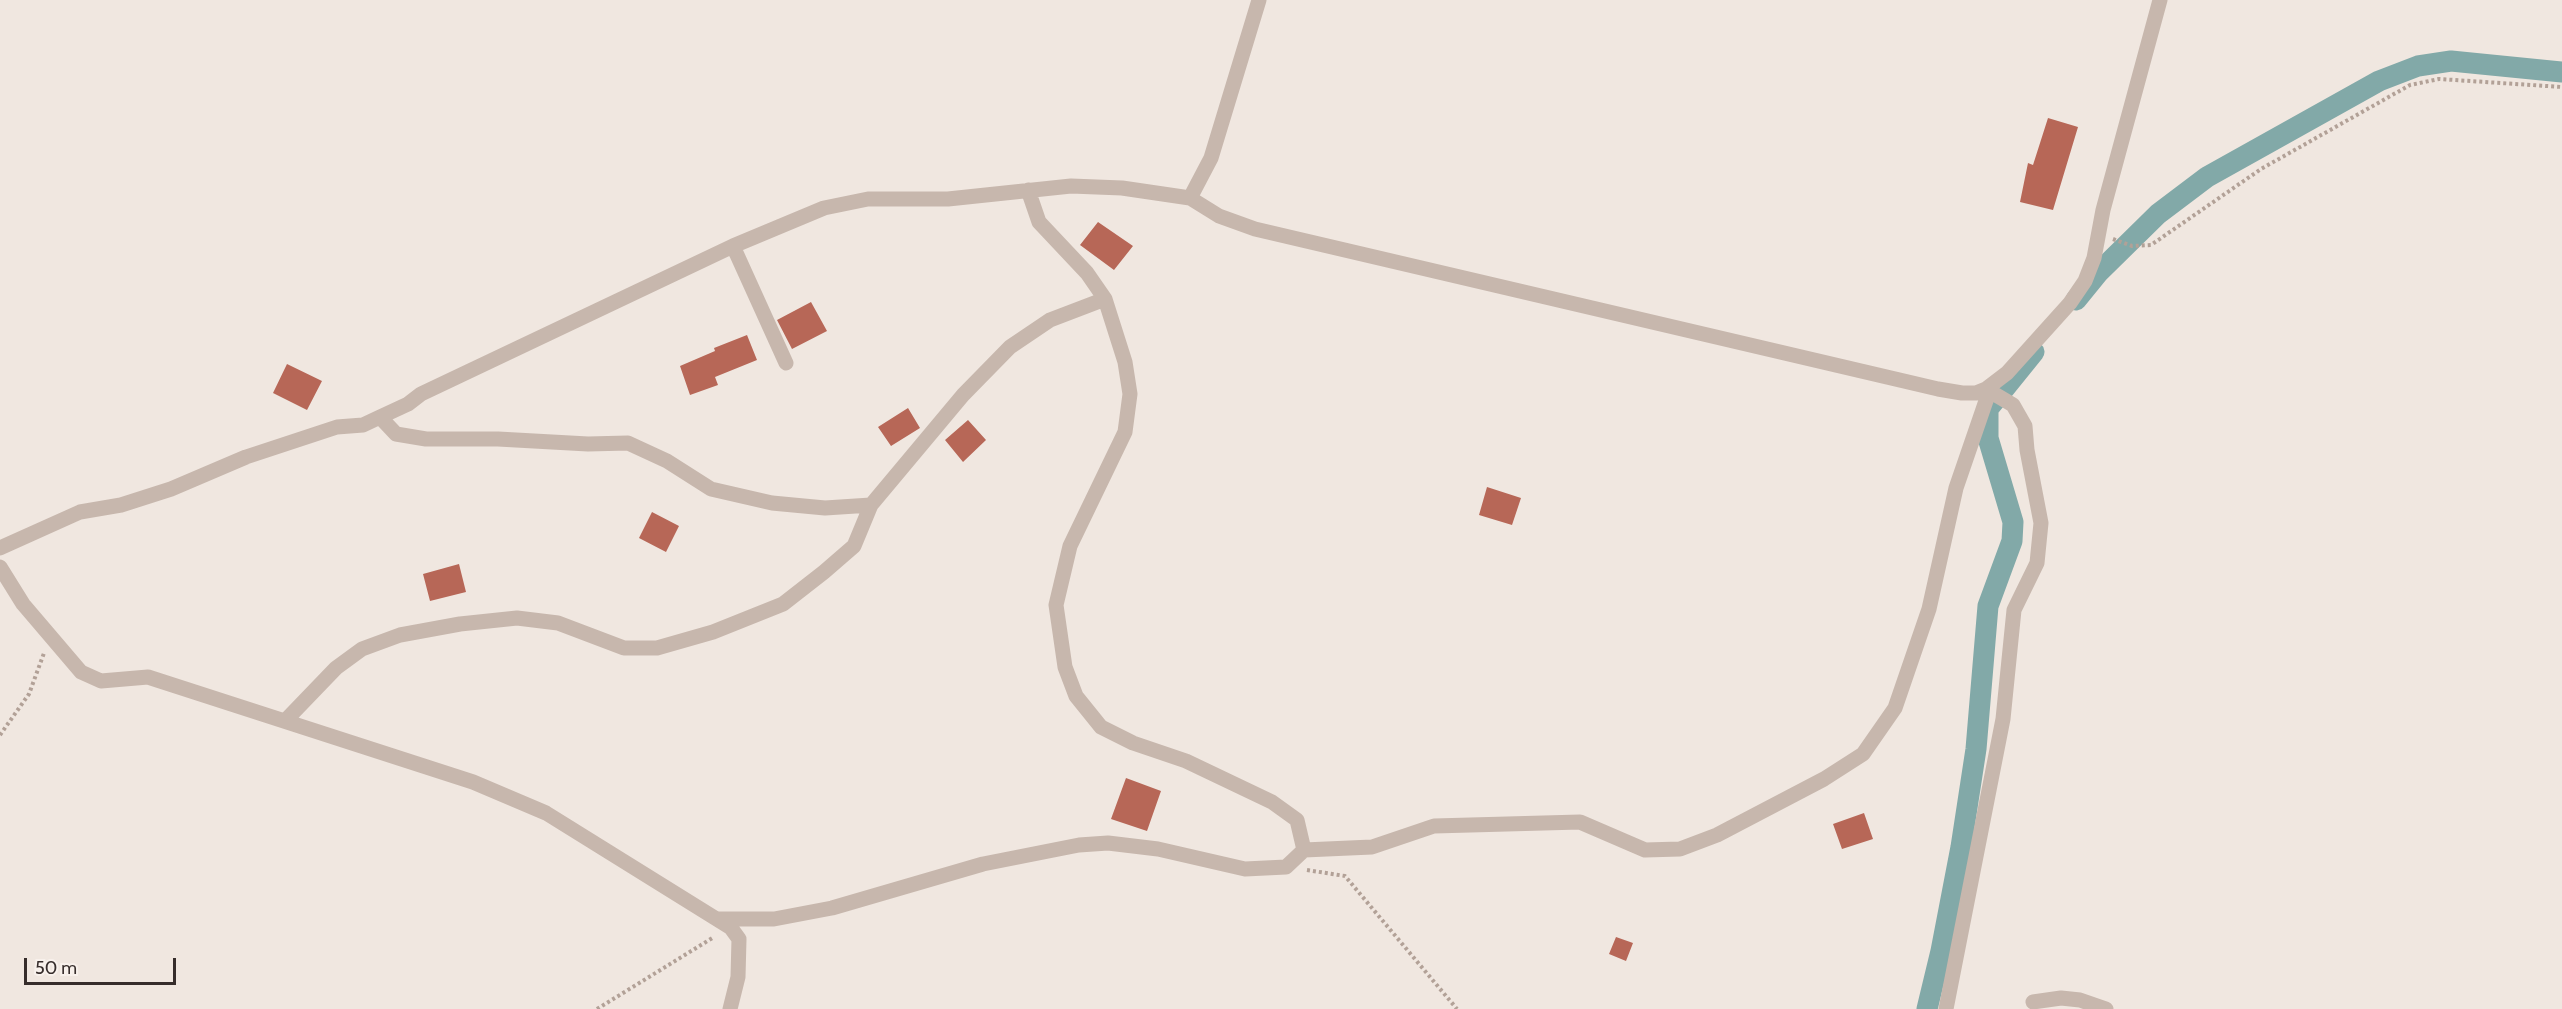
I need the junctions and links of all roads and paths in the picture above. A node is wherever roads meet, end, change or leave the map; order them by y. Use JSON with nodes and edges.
{"nodes":[{"id":1,"x":1259,"y":0,"type":"edge"},
{"id":2,"x":2160,"y":0,"type":"edge"},
{"id":3,"x":2562,"y":87,"type":"edge"},
{"id":4,"x":1028,"y":190,"type":"junction"},
{"id":5,"x":1190,"y":198,"type":"junction"},
{"id":6,"x":2117,"y":241,"type":"dead end"},
{"id":7,"x":733,"y":246,"type":"junction"},
{"id":8,"x":1105,"y":299,"type":"junction"},
{"id":9,"x":786,"y":363,"type":"dead end"},
{"id":10,"x":1991,"y":392,"type":"junction"},
{"id":11,"x":380,"y":417,"type":"junction"},
{"id":12,"x":871,"y":505,"type":"junction"},
{"id":13,"x":0,"y":548,"type":"edge"},
{"id":14,"x":0,"y":567,"type":"edge"},
{"id":15,"x":49,"y":635,"type":"junction"},
{"id":16,"x":285,"y":721,"type":"junction"},
{"id":17,"x":0,"y":735,"type":"edge"},
{"id":18,"x":1304,"y":850,"type":"junction"},
{"id":19,"x":1286,"y":867,"type":"junction"},
{"id":20,"x":725,"y":924,"type":"junction"},
{"id":21,"x":2033,"y":1002,"type":"dead end"},
{"id":22,"x":597,"y":1009,"type":"edge"},
{"id":23,"x":730,"y":1009,"type":"edge"},
{"id":24,"x":1457,"y":1009,"type":"edge"},
{"id":25,"x":1946,"y":1009,"type":"edge"},
{"id":26,"x":2106,"y":1009,"type":"edge"}],
"edges":[{"from":1,"to":5,"type":"street"},
{"from":2,"to":10,"type":"street"},
{"from":3,"to":6,"type":"path"},
{"from":4,"to":5,"type":"street"},
{"from":4,"to":7,"type":"street"},
{"from":4,"to":8,"type":"street"},
{"from":5,"to":10,"type":"street"},
{"from":7,"to":9,"type":"street"},
{"from":7,"to":11,"type":"street"},
{"from":8,"to":12,"type":"street"},
{"from":8,"to":18,"type":"street"},
{"from":10,"to":18,"type":"street"},
{"from":10,"to":25,"type":"street"},
{"from":11,"to":12,"type":"street"},
{"from":11,"to":13,"type":"street"},
{"from":12,"to":16,"type":"street"},
{"from":14,"to":15,"type":"street"},
{"from":15,"to":16,"type":"street"},
{"from":15,"to":17,"type":"path"},
{"from":16,"to":20,"type":"street"},
{"from":18,"to":19,"type":"street"},
{"from":19,"to":20,"type":"street"},
{"from":19,"to":24,"type":"path"},
{"from":20,"to":22,"type":"path"},
{"from":20,"to":23,"type":"street"},
{"from":21,"to":26,"type":"street"}]}
